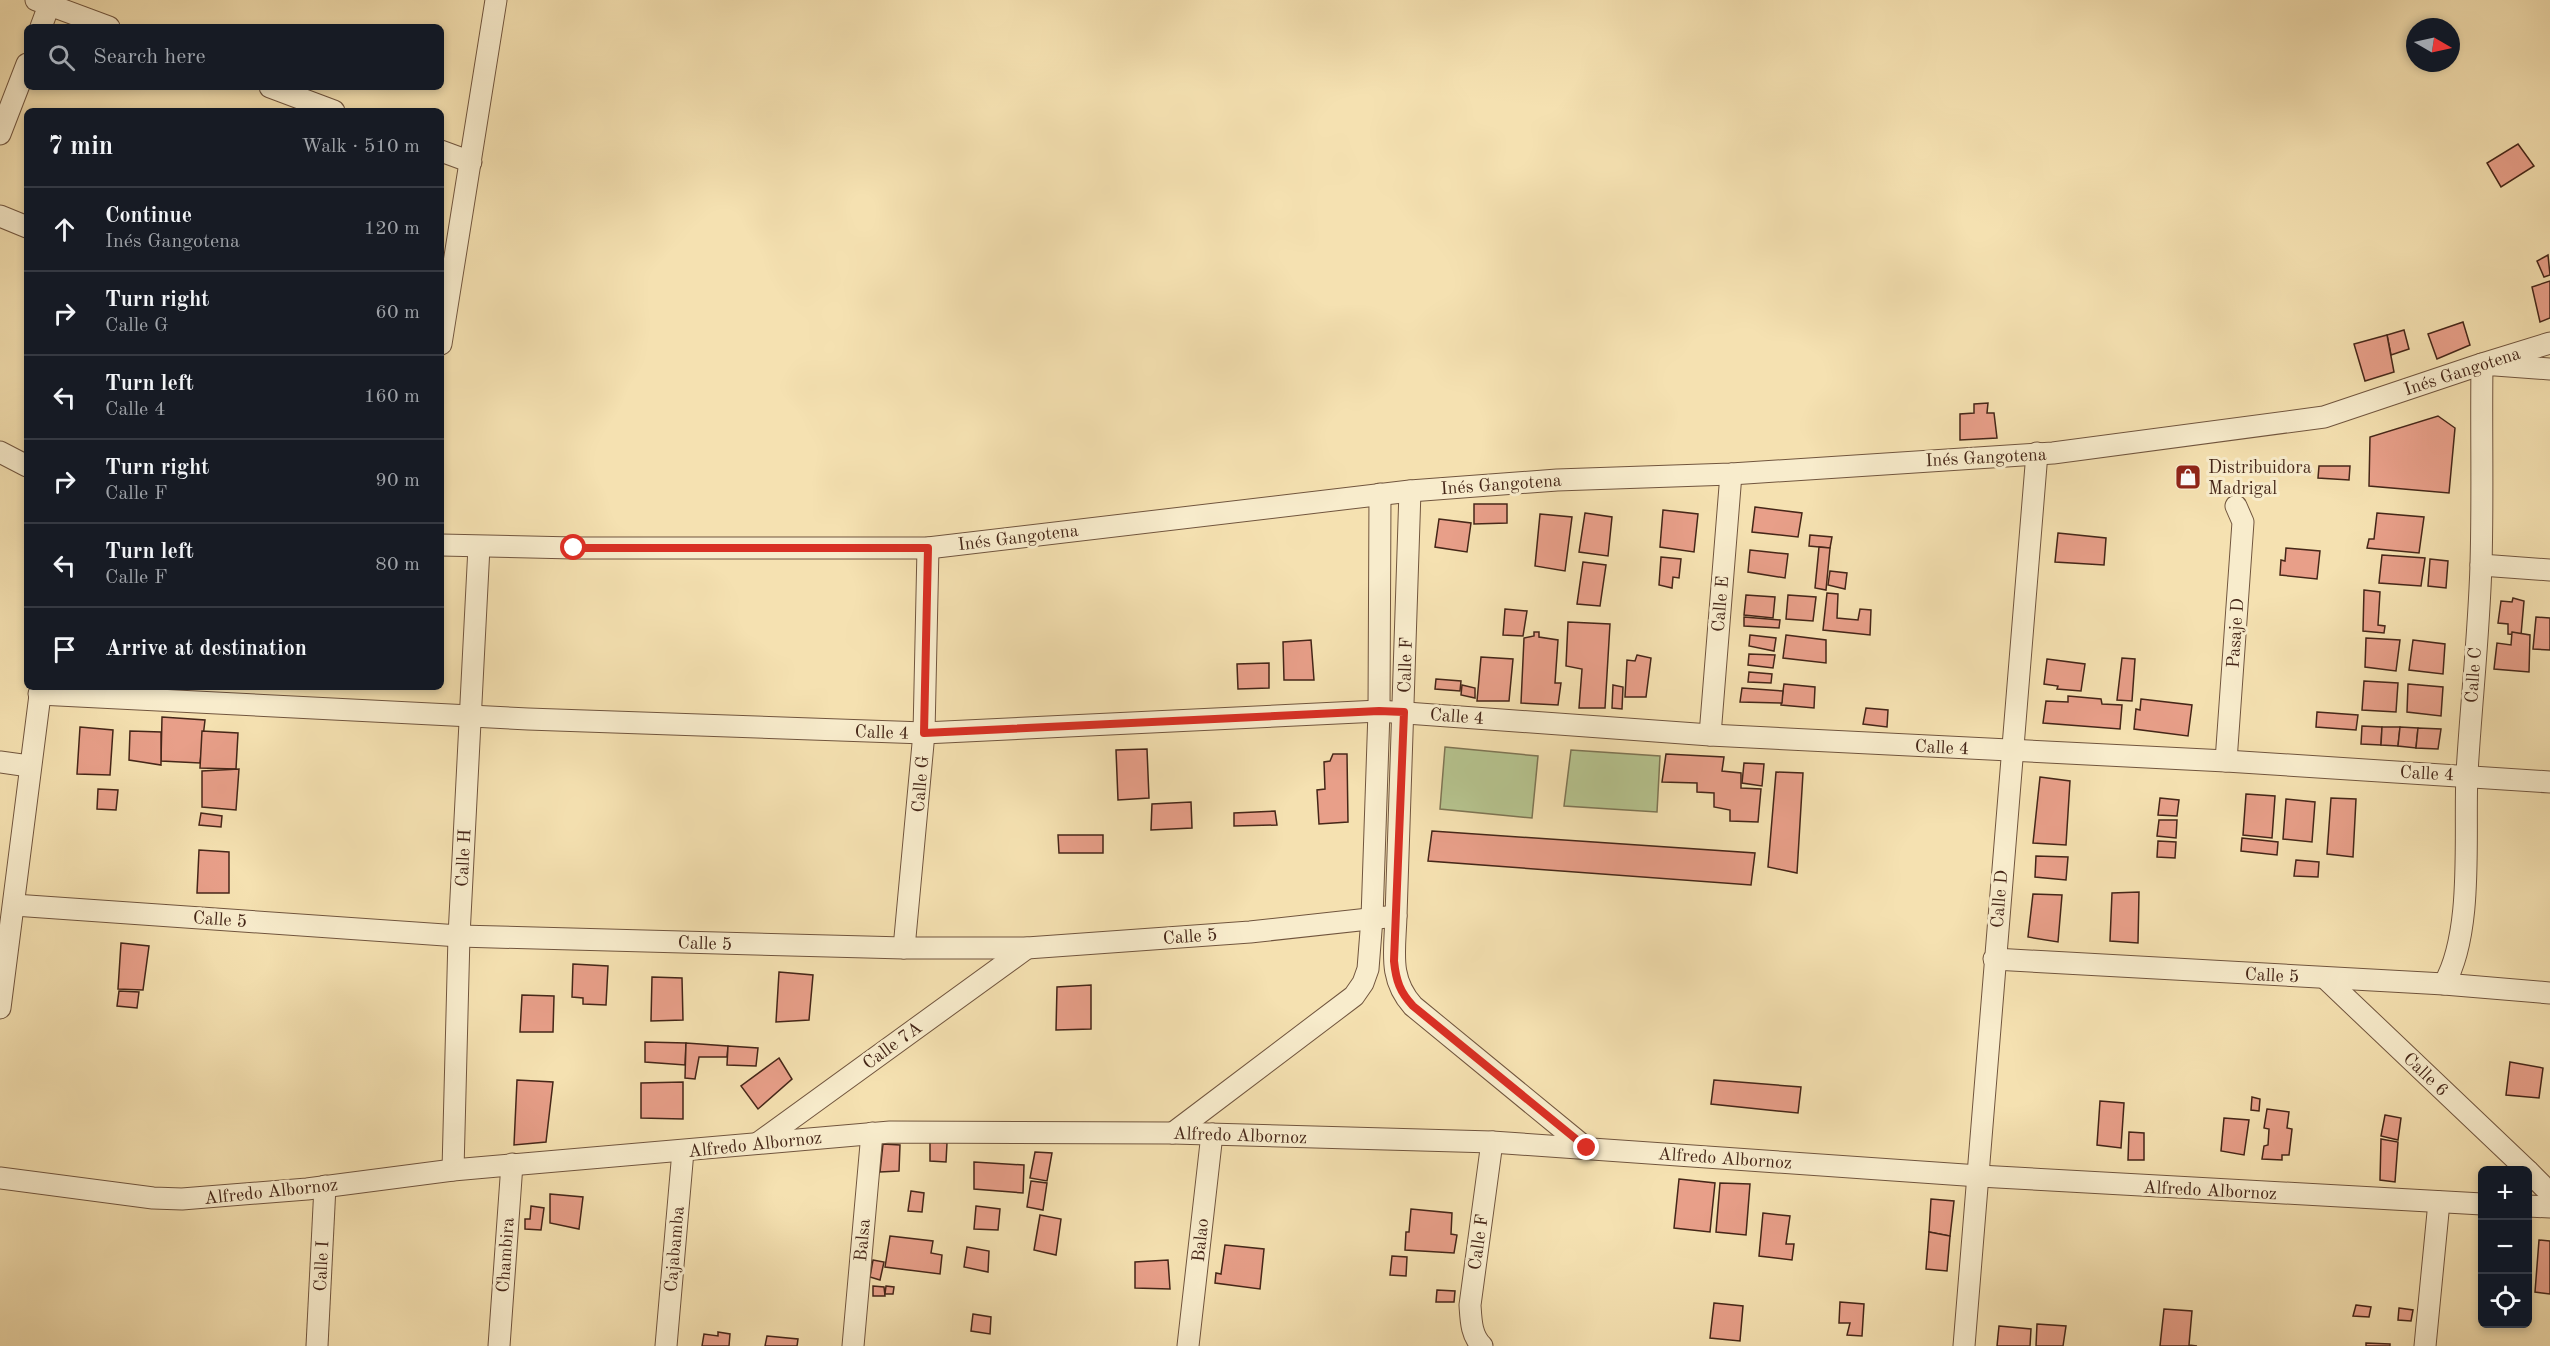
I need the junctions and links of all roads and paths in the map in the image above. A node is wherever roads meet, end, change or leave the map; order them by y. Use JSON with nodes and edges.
{"nodes":[{"id":1,"x":496,"y":0,"type":"edge"},
{"id":2,"x":46,"y":2,"type":"edge"},
{"id":3,"x":42,"y":24,"type":"edge"},
{"id":4,"x":101,"y":24,"type":"edge"},
{"id":5,"x":24,"y":72,"type":"edge"},
{"id":6,"x":278,"y":90,"type":"edge"},
{"id":7,"x":326,"y":108,"type":"edge"},
{"id":8,"x":0,"y":134,"type":"edge"},
{"id":9,"x":444,"y":152,"type":"edge"},
{"id":10,"x":471,"y":162,"type":"junction"},
{"id":11,"x":0,"y":216,"type":"edge"},
{"id":12,"x":24,"y":226,"type":"edge"},
{"id":13,"x":444,"y":326,"type":"edge"},
{"id":14,"x":2550,"y":343,"type":"edge"},
{"id":15,"x":2482,"y":364,"type":"junction"},
{"id":16,"x":2550,"y":369,"type":"edge"},
{"id":17,"x":0,"y":452,"type":"edge"},
{"id":18,"x":2037,"y":453,"type":"junction"},
{"id":19,"x":24,"y":464,"type":"edge"},
{"id":20,"x":1731,"y":474,"type":"junction"},
{"id":21,"x":1410,"y":491,"type":"junction"},
{"id":22,"x":1380,"y":494,"type":"junction"},
{"id":23,"x":2236,"y":506,"type":"dead end"},
{"id":24,"x":444,"y":545,"type":"edge"},
{"id":25,"x":479,"y":547,"type":"junction"},
{"id":26,"x":928,"y":548,"type":"junction"},
{"id":27,"x":2481,"y":565,"type":"junction"},
{"id":28,"x":2550,"y":570,"type":"edge"},
{"id":29,"x":40,"y":691,"type":"edge"},
{"id":30,"x":1379,"y":711,"type":"junction"},
{"id":31,"x":1404,"y":712,"type":"junction"},
{"id":32,"x":469,"y":715,"type":"junction"},
{"id":33,"x":924,"y":733,"type":"junction"},
{"id":34,"x":1710,"y":735,"type":"junction"},
{"id":35,"x":2012,"y":751,"type":"junction"},
{"id":36,"x":2226,"y":761,"type":"junction"},
{"id":37,"x":0,"y":762,"type":"edge"},
{"id":38,"x":29,"y":766,"type":"junction"},
{"id":39,"x":2467,"y":775,"type":"junction"},
{"id":40,"x":2550,"y":782,"type":"edge"},
{"id":41,"x":14,"y":905,"type":"junction"},
{"id":42,"x":1395,"y":916,"type":"junction"},
{"id":43,"x":1372,"y":918,"type":"junction"},
{"id":44,"x":459,"y":936,"type":"junction"},
{"id":45,"x":904,"y":948,"type":"junction"},
{"id":46,"x":1027,"y":948,"type":"junction"},
{"id":47,"x":1994,"y":959,"type":"junction"},
{"id":48,"x":2325,"y":978,"type":"junction"},
{"id":49,"x":2444,"y":984,"type":"junction"},
{"id":50,"x":2550,"y":993,"type":"edge"},
{"id":51,"x":0,"y":1008,"type":"edge"},
{"id":52,"x":872,"y":1133,"type":"junction"},
{"id":53,"x":1173,"y":1133,"type":"junction"},
{"id":54,"x":1212,"y":1134,"type":"junction"},
{"id":55,"x":1492,"y":1142,"type":"junction"},
{"id":56,"x":758,"y":1143,"type":"junction"},
{"id":57,"x":1587,"y":1148,"type":"junction"},
{"id":58,"x":683,"y":1151,"type":"junction"},
{"id":59,"x":512,"y":1164,"type":"junction"},
{"id":60,"x":2522,"y":1166,"type":"edge"},
{"id":61,"x":453,"y":1170,"type":"junction"},
{"id":62,"x":1979,"y":1176,"type":"junction"},
{"id":63,"x":2532,"y":1176,"type":"edge"},
{"id":64,"x":0,"y":1178,"type":"edge"},
{"id":65,"x":325,"y":1186,"type":"junction"},
{"id":66,"x":2550,"y":1192,"type":"edge"},
{"id":67,"x":2439,"y":1202,"type":"junction"},
{"id":68,"x":2478,"y":1204,"type":"edge"},
{"id":69,"x":2532,"y":1206,"type":"edge"},
{"id":70,"x":2550,"y":1206,"type":"edge"},
{"id":71,"x":1479,"y":1343,"type":"edge"},
{"id":72,"x":317,"y":1346,"type":"edge"},
{"id":73,"x":499,"y":1346,"type":"edge"},
{"id":74,"x":666,"y":1346,"type":"edge"},
{"id":75,"x":853,"y":1346,"type":"edge"},
{"id":76,"x":1188,"y":1346,"type":"edge"},
{"id":77,"x":1964,"y":1346,"type":"edge"},
{"id":78,"x":2425,"y":1346,"type":"edge"}],
"edges":[{"from":1,"to":10,"type":"street"},
{"from":2,"to":3,"type":"street"},
{"from":2,"to":4,"type":"street"},
{"from":5,"to":8,"type":"street"},
{"from":6,"to":7,"type":"street"},
{"from":9,"to":10,"type":"street"},
{"from":10,"to":13,"type":"street"},
{"from":11,"to":12,"type":"street"},
{"from":14,"to":15,"type":"street","name":"Inés Gangotena"},
{"from":15,"to":16,"type":"street"},
{"from":15,"to":18,"type":"street","name":"Inés Gangotena"},
{"from":15,"to":27,"type":"street","name":"Calle C"},
{"from":17,"to":19,"type":"street"},
{"from":18,"to":20,"type":"street","name":"Inés Gangotena"},
{"from":18,"to":35,"type":"street","name":"Calle D"},
{"from":20,"to":21,"type":"street","name":"Inés Gangotena"},
{"from":20,"to":34,"type":"street","name":"Calle E"},
{"from":21,"to":22,"type":"street","name":"Inés Gangotena"},
{"from":21,"to":31,"type":"street","name":"Calle F"},
{"from":22,"to":26,"type":"street","name":"Inés Gangotena"},
{"from":22,"to":30,"type":"street","name":"Calle F"},
{"from":23,"to":36,"type":"street","name":"Pasaje D"},
{"from":24,"to":25,"type":"street","name":"Inés Gangotena"},
{"from":25,"to":26,"type":"street","name":"Inés Gangotena"},
{"from":25,"to":32,"type":"street","name":"Calle H"},
{"from":26,"to":33,"type":"street","name":"Calle G"},
{"from":27,"to":28,"type":"street"},
{"from":27,"to":39,"type":"street","name":"Calle C"},
{"from":29,"to":32,"type":"street","name":"Calle 4"},
{"from":29,"to":38,"type":"street"},
{"from":30,"to":31,"type":"street","name":"Calle 4"},
{"from":30,"to":33,"type":"street","name":"Calle 4"},
{"from":30,"to":43,"type":"street","name":"Calle F"},
{"from":31,"to":34,"type":"street","name":"Calle 4"},
{"from":31,"to":42,"type":"street","name":"Calle F"},
{"from":32,"to":33,"type":"street","name":"Calle 4"},
{"from":32,"to":44,"type":"street","name":"Calle H"},
{"from":33,"to":45,"type":"street","name":"Calle G"},
{"from":34,"to":35,"type":"street","name":"Calle 4"},
{"from":35,"to":36,"type":"street","name":"Calle 4"},
{"from":35,"to":47,"type":"street","name":"Calle D"},
{"from":36,"to":39,"type":"street","name":"Calle 4"},
{"from":37,"to":38,"type":"street"},
{"from":38,"to":41,"type":"street"},
{"from":39,"to":40,"type":"street","name":"Calle 4"},
{"from":39,"to":49,"type":"street","name":"Calle C"},
{"from":41,"to":44,"type":"street","name":"Calle 5"},
{"from":41,"to":51,"type":"street"},
{"from":42,"to":43,"type":"street","name":"Calle 5"},
{"from":42,"to":57,"type":"street","name":"Calle F"},
{"from":43,"to":46,"type":"street","name":"Calle 5"},
{"from":43,"to":53,"type":"street","name":"Calle F"},
{"from":44,"to":45,"type":"street","name":"Calle 5"},
{"from":44,"to":61,"type":"street","name":"Calle H"},
{"from":45,"to":46,"type":"street","name":"Calle 5"},
{"from":46,"to":56,"type":"street","name":"Calle 7A"},
{"from":47,"to":48,"type":"street","name":"Calle 5"},
{"from":47,"to":62,"type":"street","name":"Calle D"},
{"from":48,"to":49,"type":"street","name":"Calle 5"},
{"from":48,"to":60,"type":"street","name":"Calle 6"},
{"from":49,"to":50,"type":"street","name":"Calle 5"},
{"from":52,"to":53,"type":"street","name":"Alfredo Albornoz"},
{"from":52,"to":56,"type":"street","name":"Alfredo Albornoz"},
{"from":52,"to":75,"type":"street","name":"Balsa"},
{"from":53,"to":54,"type":"street","name":"Alfredo Albornoz"},
{"from":54,"to":55,"type":"street","name":"Alfredo Albornoz"},
{"from":54,"to":76,"type":"street","name":"Balao"},
{"from":55,"to":57,"type":"street","name":"Alfredo Albornoz"},
{"from":55,"to":71,"type":"street","name":"Calle F"},
{"from":56,"to":58,"type":"street","name":"Alfredo Albornoz"},
{"from":57,"to":62,"type":"street","name":"Alfredo Albornoz"},
{"from":58,"to":59,"type":"street","name":"Alfredo Albornoz"},
{"from":58,"to":74,"type":"street","name":"Cajabamba"},
{"from":59,"to":61,"type":"street","name":"Alfredo Albornoz"},
{"from":59,"to":73,"type":"street","name":"Chambira"},
{"from":61,"to":65,"type":"street","name":"Alfredo Albornoz"},
{"from":62,"to":67,"type":"street","name":"Alfredo Albornoz"},
{"from":62,"to":77,"type":"street","name":"Calle D"},
{"from":63,"to":66,"type":"street","name":"Calle 6"},
{"from":64,"to":65,"type":"street","name":"Alfredo Albornoz"},
{"from":65,"to":72,"type":"street","name":"Calle I"},
{"from":67,"to":68,"type":"street","name":"Alfredo Albornoz"},
{"from":67,"to":78,"type":"street"},
{"from":69,"to":70,"type":"street"}]}
